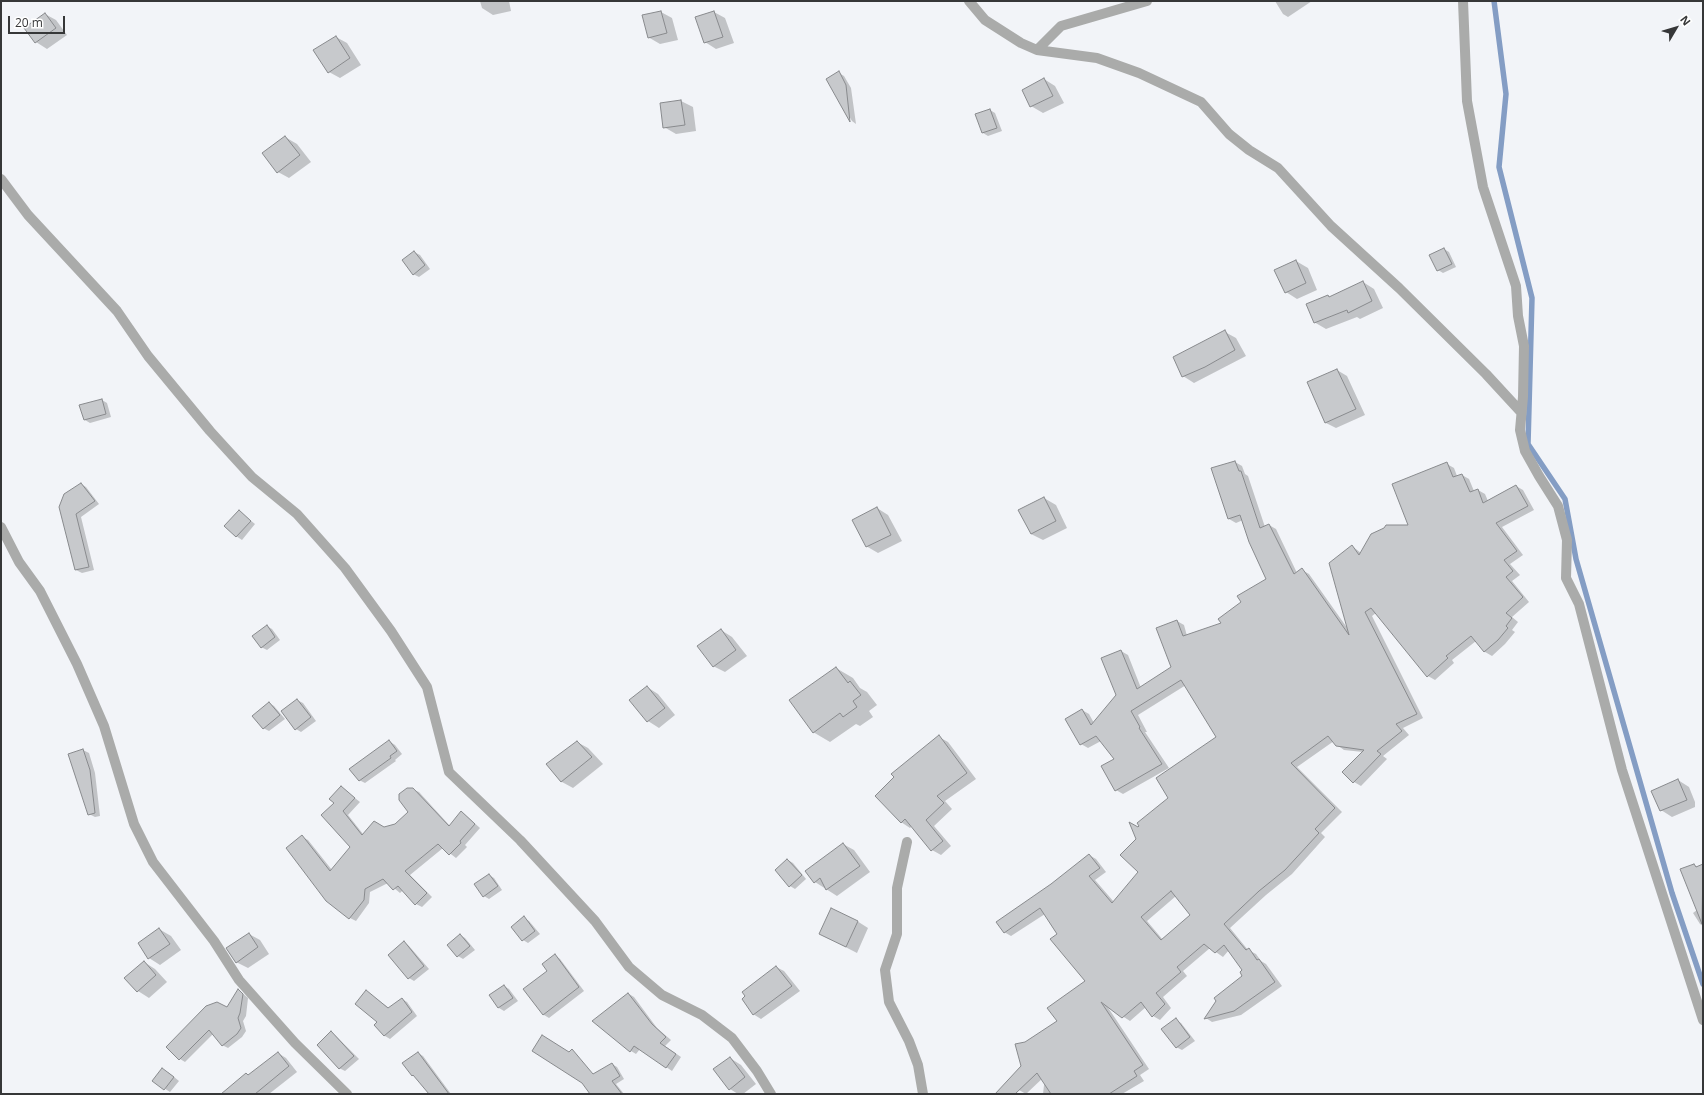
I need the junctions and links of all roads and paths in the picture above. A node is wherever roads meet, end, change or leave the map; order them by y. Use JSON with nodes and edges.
{"nodes":[{"id":1,"x":969,"y":1,"type":"edge"},
{"id":2,"x":1147,"y":1,"type":"edge"},
{"id":3,"x":1463,"y":1,"type":"edge"},
{"id":4,"x":1037,"y":50,"type":"junction"},
{"id":5,"x":1,"y":179,"type":"edge"},
{"id":6,"x":1521,"y":412,"type":"junction"},
{"id":7,"x":1,"y":527,"type":"edge"},
{"id":8,"x":907,"y":842,"type":"dead end"},
{"id":9,"x":1703,"y":1020,"type":"edge"},
{"id":10,"x":347,"y":1094,"type":"edge"},
{"id":11,"x":771,"y":1094,"type":"edge"},
{"id":12,"x":923,"y":1094,"type":"edge"}],
"edges":[{"from":1,"to":4,"type":"street"},
{"from":2,"to":4,"type":"street"},
{"from":3,"to":6,"type":"street"},
{"from":4,"to":6,"type":"street"},
{"from":5,"to":11,"type":"street"},
{"from":6,"to":9,"type":"street"},
{"from":7,"to":10,"type":"street"},
{"from":8,"to":12,"type":"street"}]}
